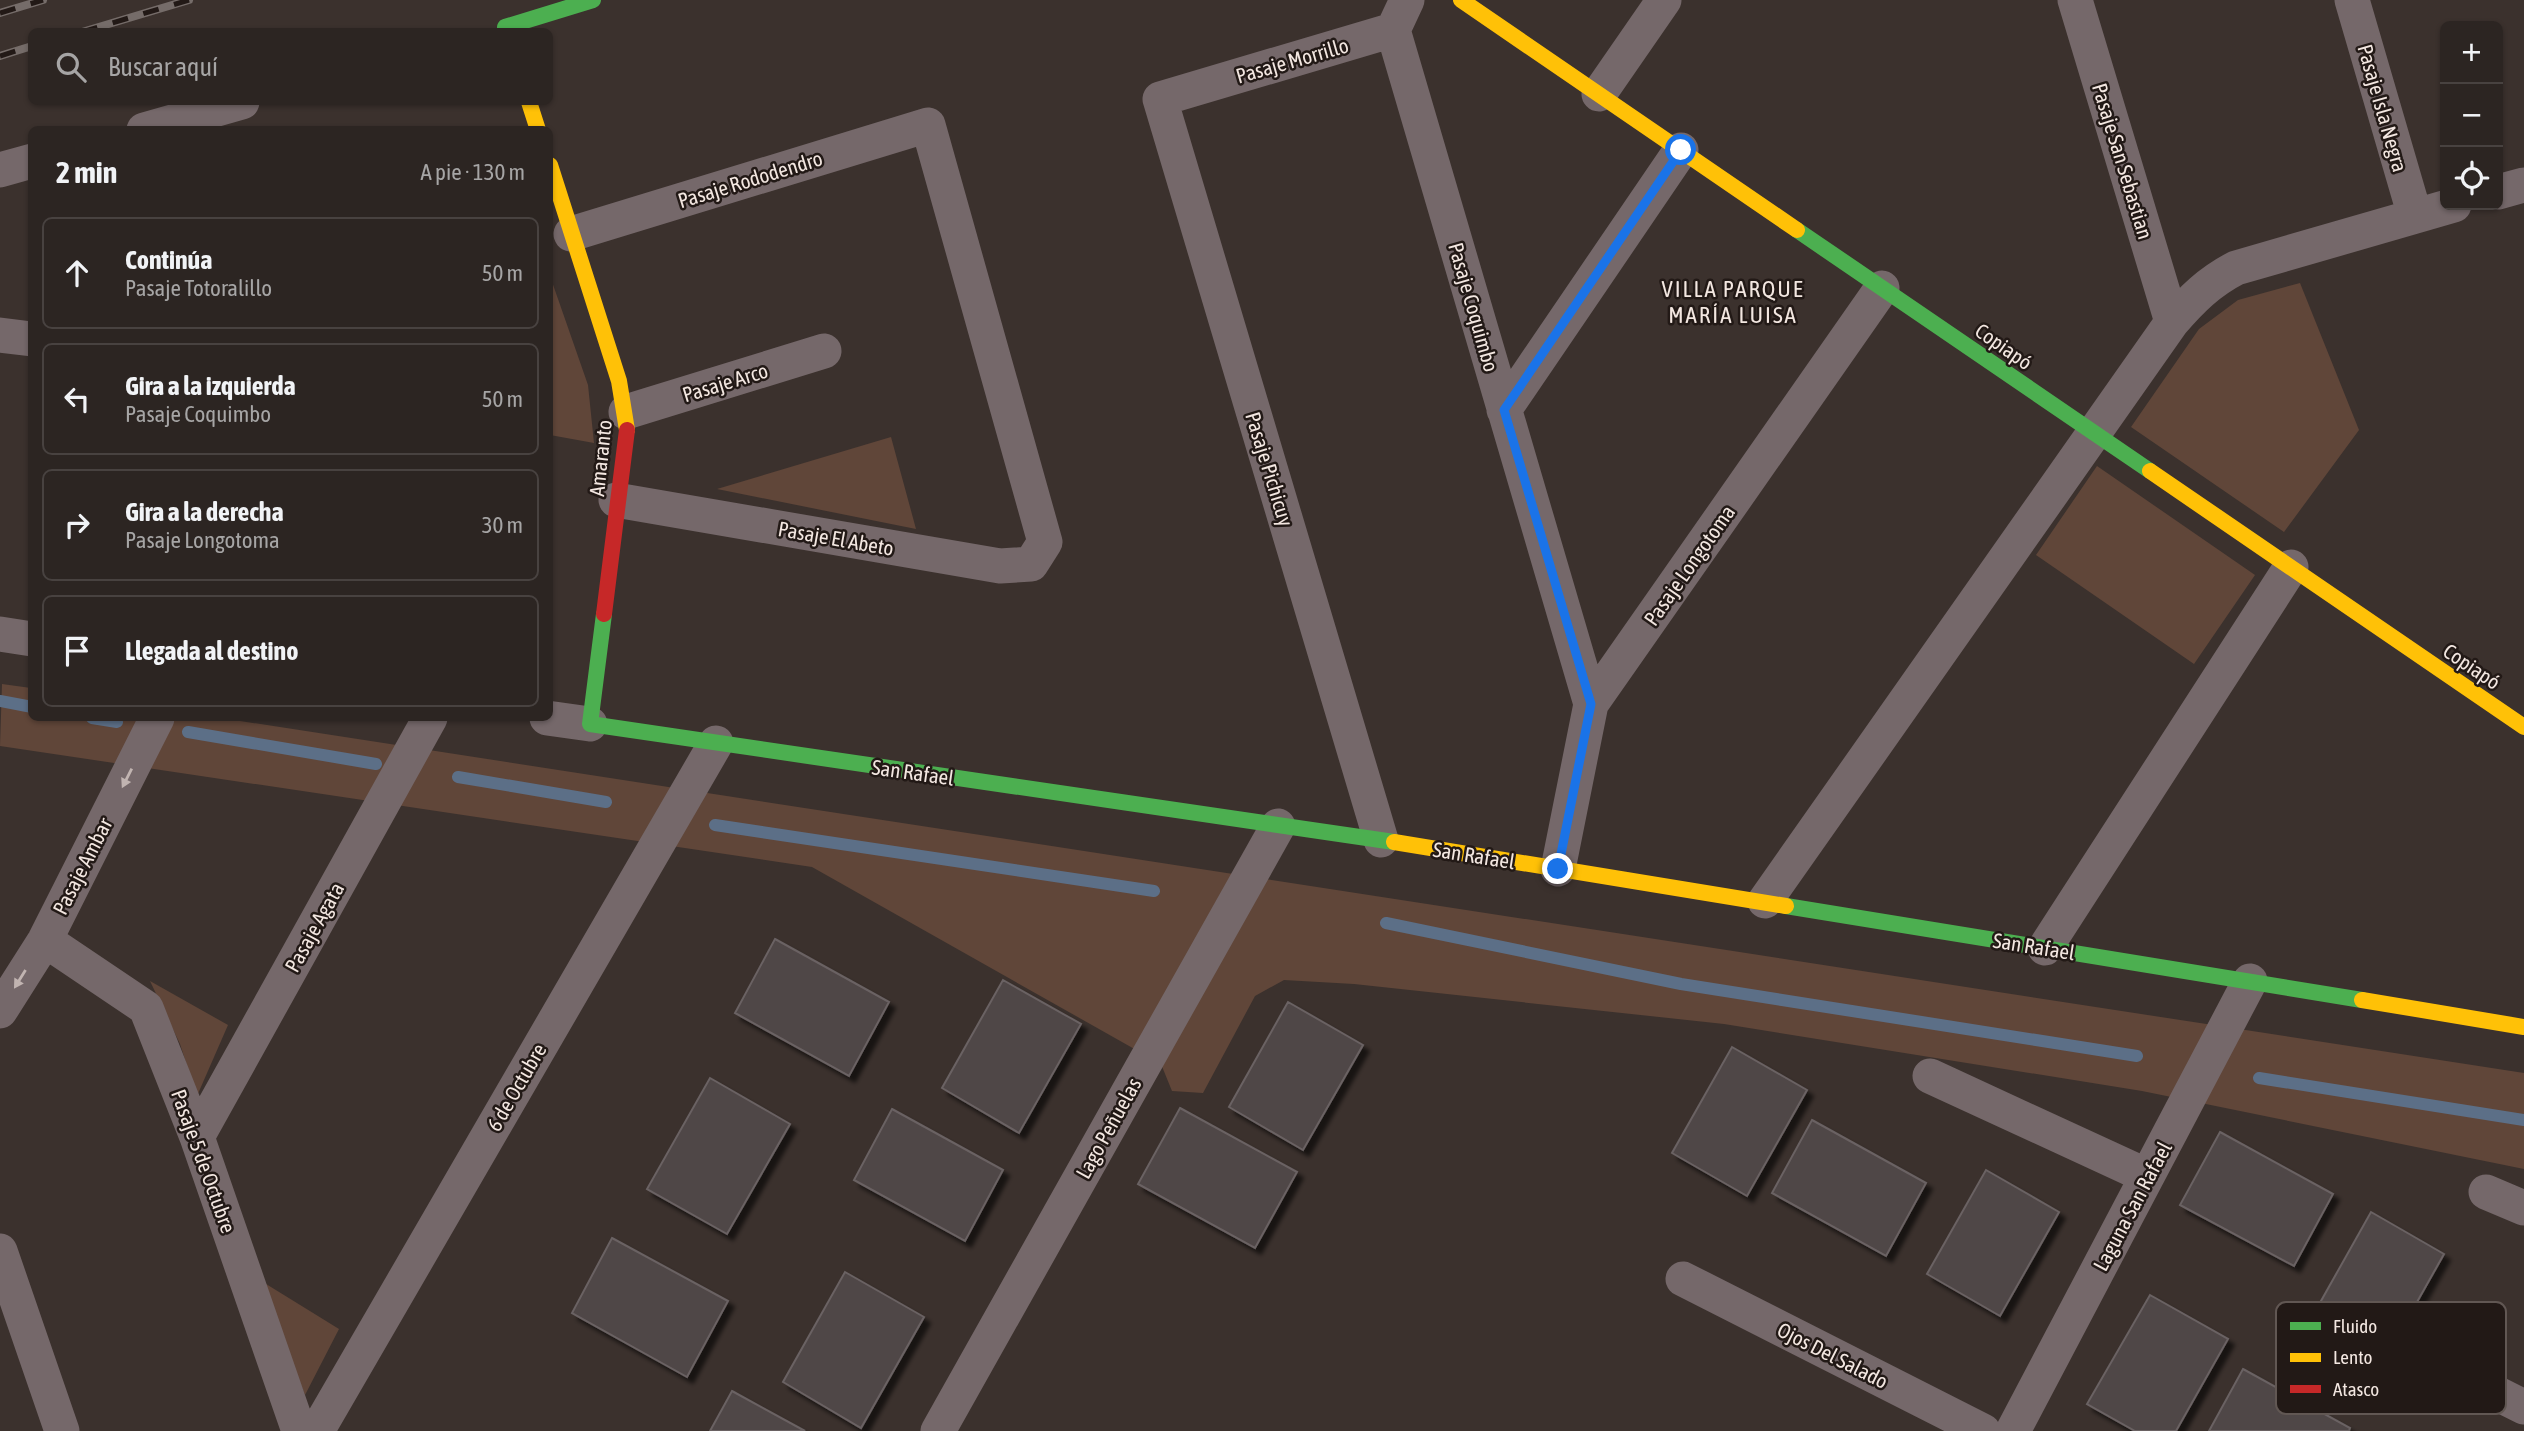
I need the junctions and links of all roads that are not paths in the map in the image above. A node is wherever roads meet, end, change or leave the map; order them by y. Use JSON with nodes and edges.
{"nodes":[{"id":1,"x":593,"y":0,"type":"edge"},
{"id":2,"x":1461,"y":0,"type":"edge"},
{"id":3,"x":1664,"y":0,"type":"edge"},
{"id":4,"x":2075,"y":0,"type":"edge"},
{"id":5,"x":2352,"y":0,"type":"edge"},
{"id":6,"x":1400,"y":15,"type":"edge"},
{"id":7,"x":506,"y":28,"type":"edge"},
{"id":8,"x":1599,"y":94,"type":"junction"},
{"id":9,"x":1160,"y":99,"type":"joint"},
{"id":10,"x":232,"y":105,"type":"edge"},
{"id":11,"x":530,"y":105,"type":"edge"},
{"id":12,"x":158,"y":126,"type":"edge"},
{"id":13,"x":537,"y":126,"type":"edge"},
{"id":14,"x":1681,"y":150,"type":"junction"},
{"id":15,"x":28,"y":162,"type":"edge"},
{"id":16,"x":0,"y":170,"type":"edge"},
{"id":17,"x":553,"y":179,"type":"edge"},
{"id":18,"x":2524,"y":185,"type":"edge"},
{"id":19,"x":2503,"y":191,"type":"edge"},
{"id":20,"x":2440,"y":209,"type":"edge"},
{"id":21,"x":2414,"y":216,"type":"junction"},
{"id":22,"x":561,"y":218,"type":"edge"},
{"id":23,"x":1882,"y":288,"type":"junction"},
{"id":24,"x":2172,"y":322,"type":"junction"},
{"id":25,"x":0,"y":335,"type":"edge"},
{"id":26,"x":28,"y":338,"type":"edge"},
{"id":27,"x":824,"y":351,"type":"dead end"},
{"id":28,"x":1504,"y":410,"type":"junction"},
{"id":29,"x":626,"y":412,"type":"junction"},
{"id":30,"x":2094,"y":433,"type":"junction"},
{"id":31,"x":616,"y":499,"type":"junction"},
{"id":32,"x":1045,"y":542,"type":"joint"},
{"id":33,"x":2291,"y":567,"type":"junction"},
{"id":34,"x":0,"y":634,"type":"edge"},
{"id":35,"x":28,"y":638,"type":"edge"},
{"id":36,"x":1591,"y":704,"type":"junction"},
{"id":37,"x":553,"y":719,"type":"edge"},
{"id":38,"x":155,"y":721,"type":"edge"},
{"id":39,"x":428,"y":721,"type":"edge"},
{"id":40,"x":590,"y":724,"type":"junction"},
{"id":41,"x":2524,"y":727,"type":"edge"},
{"id":42,"x":716,"y":743,"type":"junction"},
{"id":43,"x":1278,"y":826,"type":"junction"},
{"id":44,"x":1381,"y":840,"type":"junction"},
{"id":45,"x":1558,"y":869,"type":"junction"},
{"id":46,"x":1765,"y":901,"type":"junction"},
{"id":47,"x":45,"y":940,"type":"junction"},
{"id":48,"x":2045,"y":948,"type":"junction"},
{"id":49,"x":2250,"y":981,"type":"junction"},
{"id":50,"x":0,"y":1011,"type":"edge"},
{"id":51,"x":2524,"y":1027,"type":"edge"},
{"id":52,"x":1930,"y":1076,"type":"dead end"},
{"id":53,"x":197,"y":1137,"type":"junction"},
{"id":54,"x":2147,"y":1176,"type":"junction"},
{"id":55,"x":2486,"y":1192,"type":"dead end"},
{"id":56,"x":2524,"y":1208,"type":"edge"},
{"id":57,"x":0,"y":1251,"type":"edge"},
{"id":58,"x":1683,"y":1279,"type":"dead end"},
{"id":59,"x":2506,"y":1398,"type":"edge"},
{"id":60,"x":2524,"y":1407,"type":"edge"},
{"id":61,"x":62,"y":1431,"type":"edge"},
{"id":62,"x":299,"y":1431,"type":"edge"},
{"id":63,"x":317,"y":1431,"type":"edge"},
{"id":64,"x":938,"y":1431,"type":"edge"},
{"id":65,"x":1983,"y":1431,"type":"edge"},
{"id":66,"x":2013,"y":1431,"type":"edge"}],
"edges":[{"from":1,"to":7,"type":"street"},
{"from":2,"to":8,"type":"street","name":"Copiapó"},
{"from":3,"to":8,"type":"street"},
{"from":4,"to":24,"type":"street","name":"Pasaje San Sebastian"},
{"from":5,"to":21,"type":"street","name":"Pasaje Isla Negra"},
{"from":6,"to":9,"type":"street","name":"Pasaje Morrillo"},
{"from":6,"to":28,"type":"street","name":"Pasaje Coquimbo"},
{"from":8,"to":14,"type":"street","name":"Copiapó"},
{"from":9,"to":44,"type":"street","name":"Pasaje Pichicuy"},
{"from":10,"to":12,"type":"street"},
{"from":11,"to":13,"type":"street"},
{"from":14,"to":23,"type":"street","name":"Copiapó"},
{"from":14,"to":28,"type":"street"},
{"from":15,"to":16,"type":"street"},
{"from":17,"to":22,"type":"street","name":"Amaranto"},
{"from":18,"to":19,"type":"street"},
{"from":20,"to":21,"type":"street"},
{"from":21,"to":24,"type":"street"},
{"from":22,"to":29,"type":"street","name":"Amaranto"},
{"from":22,"to":32,"type":"street","name":"Pasaje Rododendro"},
{"from":23,"to":30,"type":"street","name":"Copiapó"},
{"from":23,"to":36,"type":"street","name":"Pasaje Longotoma"},
{"from":24,"to":30,"type":"street"},
{"from":25,"to":26,"type":"street"},
{"from":27,"to":29,"type":"street","name":"Pasaje Arco"},
{"from":28,"to":36,"type":"street","name":"Pasaje Coquimbo"},
{"from":29,"to":31,"type":"street","name":"Amaranto"},
{"from":30,"to":33,"type":"street","name":"Copiapó"},
{"from":30,"to":46,"type":"street"},
{"from":31,"to":32,"type":"street","name":"Pasaje El Abeto"},
{"from":31,"to":40,"type":"street","name":"Amaranto"},
{"from":33,"to":41,"type":"street","name":"Copiapó"},
{"from":33,"to":48,"type":"street"},
{"from":34,"to":35,"type":"street"},
{"from":36,"to":45,"type":"street","name":"Pasaje Longotoma"},
{"from":37,"to":40,"type":"street","name":"San Rafael"},
{"from":38,"to":47,"type":"street","name":"Pasaje Ambar","one_way":true},
{"from":39,"to":53,"type":"street","name":"Pasaje Agata"},
{"from":40,"to":42,"type":"street","name":"San Rafael"},
{"from":42,"to":43,"type":"street","name":"San Rafael"},
{"from":42,"to":63,"type":"street","name":"6 de Octubre"},
{"from":43,"to":44,"type":"street","name":"San Rafael"},
{"from":43,"to":64,"type":"street","name":"Lago Peñuelas"},
{"from":44,"to":45,"type":"street","name":"San Rafael"},
{"from":45,"to":46,"type":"street","name":"San Rafael"},
{"from":46,"to":48,"type":"street","name":"San Rafael"},
{"from":47,"to":50,"type":"street","name":"Pasaje Ambar","one_way":true},
{"from":47,"to":53,"type":"street","name":"Pasaje 5 de Octubre"},
{"from":48,"to":49,"type":"street","name":"San Rafael"},
{"from":49,"to":51,"type":"street","name":"San Rafael"},
{"from":49,"to":54,"type":"street","name":"Laguna San Rafael"},
{"from":52,"to":54,"type":"street"},
{"from":53,"to":62,"type":"street","name":"Pasaje 5 de Octubre"},
{"from":54,"to":66,"type":"street","name":"Laguna San Rafael"},
{"from":55,"to":56,"type":"street"},
{"from":57,"to":61,"type":"street"},
{"from":58,"to":65,"type":"street","name":"Ojos Del Salado"},
{"from":59,"to":60,"type":"street"}]}
